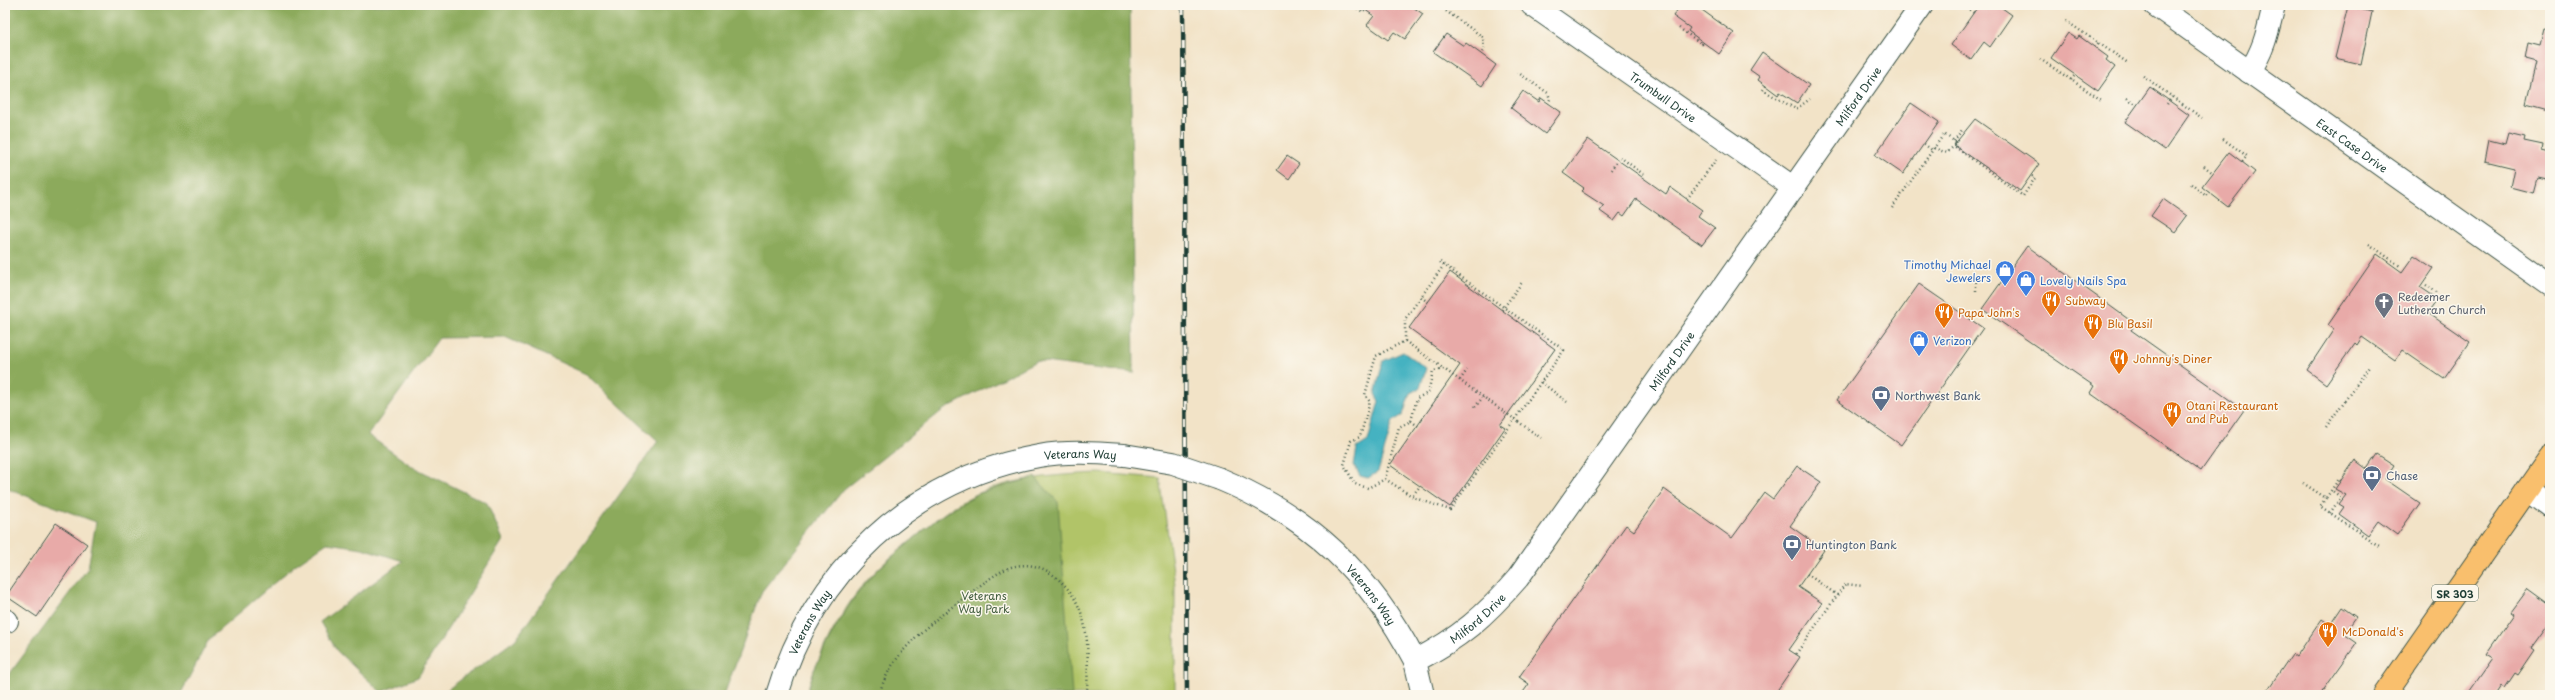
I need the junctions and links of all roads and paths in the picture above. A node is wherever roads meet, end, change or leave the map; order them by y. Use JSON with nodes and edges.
{"nodes":[{"id":1,"x":1359,"y":5,"type":"edge"},
{"id":2,"x":1532,"y":5,"type":"edge"},
{"id":3,"x":1922,"y":5,"type":"edge"},
{"id":4,"x":1963,"y":5,"type":"edge"},
{"id":5,"x":2154,"y":5,"type":"edge"},
{"id":6,"x":2274,"y":5,"type":"edge"},
{"id":7,"x":1364,"y":10,"type":"dead end"},
{"id":8,"x":1446,"y":11,"type":"dead end"},
{"id":9,"x":1974,"y":13,"type":"dead end"},
{"id":10,"x":2066,"y":21,"type":"dead end"},
{"id":11,"x":1679,"y":28,"type":"dead end"},
{"id":12,"x":1703,"y":42,"type":"dead end"},
{"id":13,"x":2099,"y":43,"type":"junction"},
{"id":14,"x":2095,"y":48,"type":"dead end"},
{"id":15,"x":1480,"y":54,"type":"dead end"},
{"id":16,"x":2040,"y":59,"type":"dead end"},
{"id":17,"x":2128,"y":63,"type":"dead end"},
{"id":18,"x":1517,"y":72,"type":"dead end"},
{"id":19,"x":2249,"y":72,"type":"junction"},
{"id":20,"x":2075,"y":74,"type":"dead end"},
{"id":21,"x":2143,"y":76,"type":"dead end"},
{"id":22,"x":2071,"y":80,"type":"junction"},
{"id":23,"x":1766,"y":86,"type":"dead end"},
{"id":24,"x":2172,"y":97,"type":"junction"},
{"id":25,"x":2127,"y":98,"type":"dead end"},
{"id":26,"x":1810,"y":99,"type":"dead end"},
{"id":27,"x":2103,"y":101,"type":"dead end"},
{"id":28,"x":1548,"y":103,"type":"dead end"},
{"id":29,"x":2167,"y":104,"type":"dead end"},
{"id":30,"x":2137,"y":105,"type":"dead end"},
{"id":31,"x":2202,"y":118,"type":"dead end"},
{"id":32,"x":1964,"y":131,"type":"dead end"},
{"id":33,"x":2223,"y":139,"type":"dead end"},
{"id":34,"x":1954,"y":141,"type":"junction"},
{"id":35,"x":1924,"y":144,"type":"dead end"},
{"id":36,"x":1954,"y":146,"type":"junction"},
{"id":37,"x":1933,"y":149,"type":"junction"},
{"id":38,"x":1716,"y":160,"type":"dead end"},
{"id":39,"x":2242,"y":162,"type":"dead end"},
{"id":40,"x":2204,"y":166,"type":"dead end"},
{"id":41,"x":1611,"y":170,"type":"dead end"},
{"id":42,"x":2213,"y":173,"type":"dead end"},
{"id":43,"x":1643,"y":174,"type":"dead end"},
{"id":44,"x":2031,"y":175,"type":"dead end"},
{"id":45,"x":2191,"y":184,"type":"dead end"},
{"id":46,"x":1794,"y":188,"type":"junction"},
{"id":47,"x":2209,"y":192,"type":"dead end"},
{"id":48,"x":1687,"y":199,"type":"dead end"},
{"id":49,"x":1892,"y":208,"type":"dead end"},
{"id":50,"x":2369,"y":244,"type":"dead end"},
{"id":51,"x":1440,"y":262,"type":"dead end"},
{"id":52,"x":1444,"y":265,"type":"junction"},
{"id":53,"x":2400,"y":266,"type":"dead end"},
{"id":54,"x":1976,"y":272,"type":"dead end"},
{"id":55,"x":1522,"y":281,"type":"dead end"},
{"id":56,"x":2426,"y":285,"type":"dead end"},
{"id":57,"x":2550,"y":285,"type":"edge"},
{"id":58,"x":1976,"y":292,"type":"dead end"},
{"id":59,"x":2438,"y":293,"type":"dead end"},
{"id":60,"x":1421,"y":297,"type":"junction"},
{"id":61,"x":1428,"y":302,"type":"dead end"},
{"id":62,"x":1503,"y":309,"type":"junction"},
{"id":63,"x":1405,"y":341,"type":"junction"},
{"id":64,"x":2369,"y":367,"type":"dead end"},
{"id":65,"x":1444,"y":369,"type":"junction"},
{"id":66,"x":1467,"y":370,"type":"dead end"},
{"id":67,"x":1460,"y":380,"type":"junction"},
{"id":68,"x":1541,"y":382,"type":"junction"},
{"id":69,"x":1483,"y":397,"type":"junction"},
{"id":70,"x":1567,"y":402,"type":"dead end"},
{"id":71,"x":1475,"y":407,"type":"dead end"},
{"id":72,"x":1514,"y":419,"type":"junction"},
{"id":73,"x":1411,"y":421,"type":"junction"},
{"id":74,"x":1418,"y":426,"type":"dead end"},
{"id":75,"x":2326,"y":427,"type":"dead end"},
{"id":76,"x":1541,"y":438,"type":"dead end"},
{"id":77,"x":2550,"y":457,"type":"edge"},
{"id":78,"x":1385,"y":479,"type":"junction"},
{"id":79,"x":2341,"y":481,"type":"dead end"},
{"id":80,"x":2303,"y":483,"type":"dead end"},
{"id":81,"x":1420,"y":486,"type":"dead end"},
{"id":82,"x":2331,"y":490,"type":"junction"},
{"id":83,"x":2526,"y":490,"type":"junction"},
{"id":84,"x":1413,"y":495,"type":"junction"},
{"id":85,"x":2326,"y":498,"type":"junction"},
{"id":86,"x":2550,"y":507,"type":"edge"},
{"id":87,"x":2330,"y":513,"type":"junction"},
{"id":88,"x":2379,"y":546,"type":"dead end"},
{"id":89,"x":1807,"y":574,"type":"dead end"},
{"id":90,"x":1863,"y":586,"type":"dead end"},
{"id":91,"x":1837,"y":595,"type":"junction"},
{"id":92,"x":1796,"y":654,"type":"dead end"},
{"id":93,"x":1415,"y":661,"type":"junction"},
{"id":94,"x":2324,"y":690,"type":"dead end"},
{"id":95,"x":777,"y":695,"type":"edge"},
{"id":96,"x":879,"y":695,"type":"edge"},
{"id":97,"x":1087,"y":695,"type":"edge"},
{"id":98,"x":1423,"y":695,"type":"edge"},
{"id":99,"x":2331,"y":695,"type":"edge"},
{"id":100,"x":2384,"y":695,"type":"edge"}],
"edges":[{"from":1,"to":7,"type":"path"},
{"from":2,"to":46,"type":"street","name":"Trumbull Drive"},
{"from":3,"to":46,"type":"street","name":"Milford Drive"},
{"from":4,"to":9,"type":"path"},
{"from":5,"to":19,"type":"street","name":"East Case Drive"},
{"from":6,"to":19,"type":"street"},
{"from":8,"to":15,"type":"path"},
{"from":10,"to":13,"type":"path"},
{"from":11,"to":12,"type":"path"},
{"from":13,"to":14,"type":"path"},
{"from":13,"to":17,"type":"path"},
{"from":16,"to":22,"type":"path"},
{"from":18,"to":28,"type":"path"},
{"from":19,"to":57,"type":"street","name":"East Case Drive"},
{"from":20,"to":22,"type":"path"},
{"from":21,"to":24,"type":"path"},
{"from":22,"to":27,"type":"path"},
{"from":23,"to":26,"type":"path"},
{"from":24,"to":29,"type":"path"},
{"from":24,"to":31,"type":"path"},
{"from":25,"to":30,"type":"path"},
{"from":32,"to":34,"type":"path"},
{"from":33,"to":39,"type":"path"},
{"from":34,"to":36,"type":"path"},
{"from":34,"to":37,"type":"path"},
{"from":35,"to":37,"type":"path"},
{"from":36,"to":37,"type":"path"},
{"from":36,"to":44,"type":"path"},
{"from":37,"to":49,"type":"path"},
{"from":38,"to":48,"type":"path"},
{"from":40,"to":42,"type":"path"},
{"from":41,"to":43,"type":"path"},
{"from":45,"to":47,"type":"path"},
{"from":46,"to":93,"type":"street","name":"Milford Drive"},
{"from":50,"to":53,"type":"path"},
{"from":51,"to":52,"type":"path"},
{"from":52,"to":60,"type":"path"},
{"from":52,"to":62,"type":"path"},
{"from":54,"to":58,"type":"path"},
{"from":55,"to":62,"type":"path"},
{"from":56,"to":59,"type":"path"},
{"from":60,"to":61,"type":"path"},
{"from":60,"to":63,"type":"path"},
{"from":62,"to":68,"type":"path"},
{"from":63,"to":65,"type":"path"},
{"from":63,"to":78,"type":"path"},
{"from":64,"to":75,"type":"path"},
{"from":65,"to":67,"type":"path"},
{"from":65,"to":73,"type":"path"},
{"from":66,"to":67,"type":"path"},
{"from":67,"to":69,"type":"path"},
{"from":68,"to":70,"type":"path"},
{"from":68,"to":72,"type":"path"},
{"from":69,"to":71,"type":"path"},
{"from":69,"to":72,"type":"path"},
{"from":72,"to":76,"type":"path"},
{"from":72,"to":84,"type":"path"},
{"from":73,"to":74,"type":"path"},
{"from":73,"to":78,"type":"path"},
{"from":77,"to":83,"type":"main road","number":"SR 303"},
{"from":78,"to":84,"type":"path"},
{"from":79,"to":82,"type":"path"},
{"from":80,"to":85,"type":"path"},
{"from":81,"to":84,"type":"path"},
{"from":82,"to":85,"type":"path"},
{"from":82,"to":87,"type":"path"},
{"from":83,"to":86,"type":"street"},
{"from":83,"to":100,"type":"main road","number":"SR 303"},
{"from":85,"to":87,"type":"path"},
{"from":87,"to":88,"type":"path"},
{"from":89,"to":91,"type":"path"},
{"from":90,"to":91,"type":"path"},
{"from":91,"to":92,"type":"path"},
{"from":93,"to":95,"type":"street","name":"Veterans Way","bridge":true},
{"from":93,"to":98,"type":"street"},
{"from":94,"to":99,"type":"path"},
{"from":96,"to":97,"type":"path"}]}
